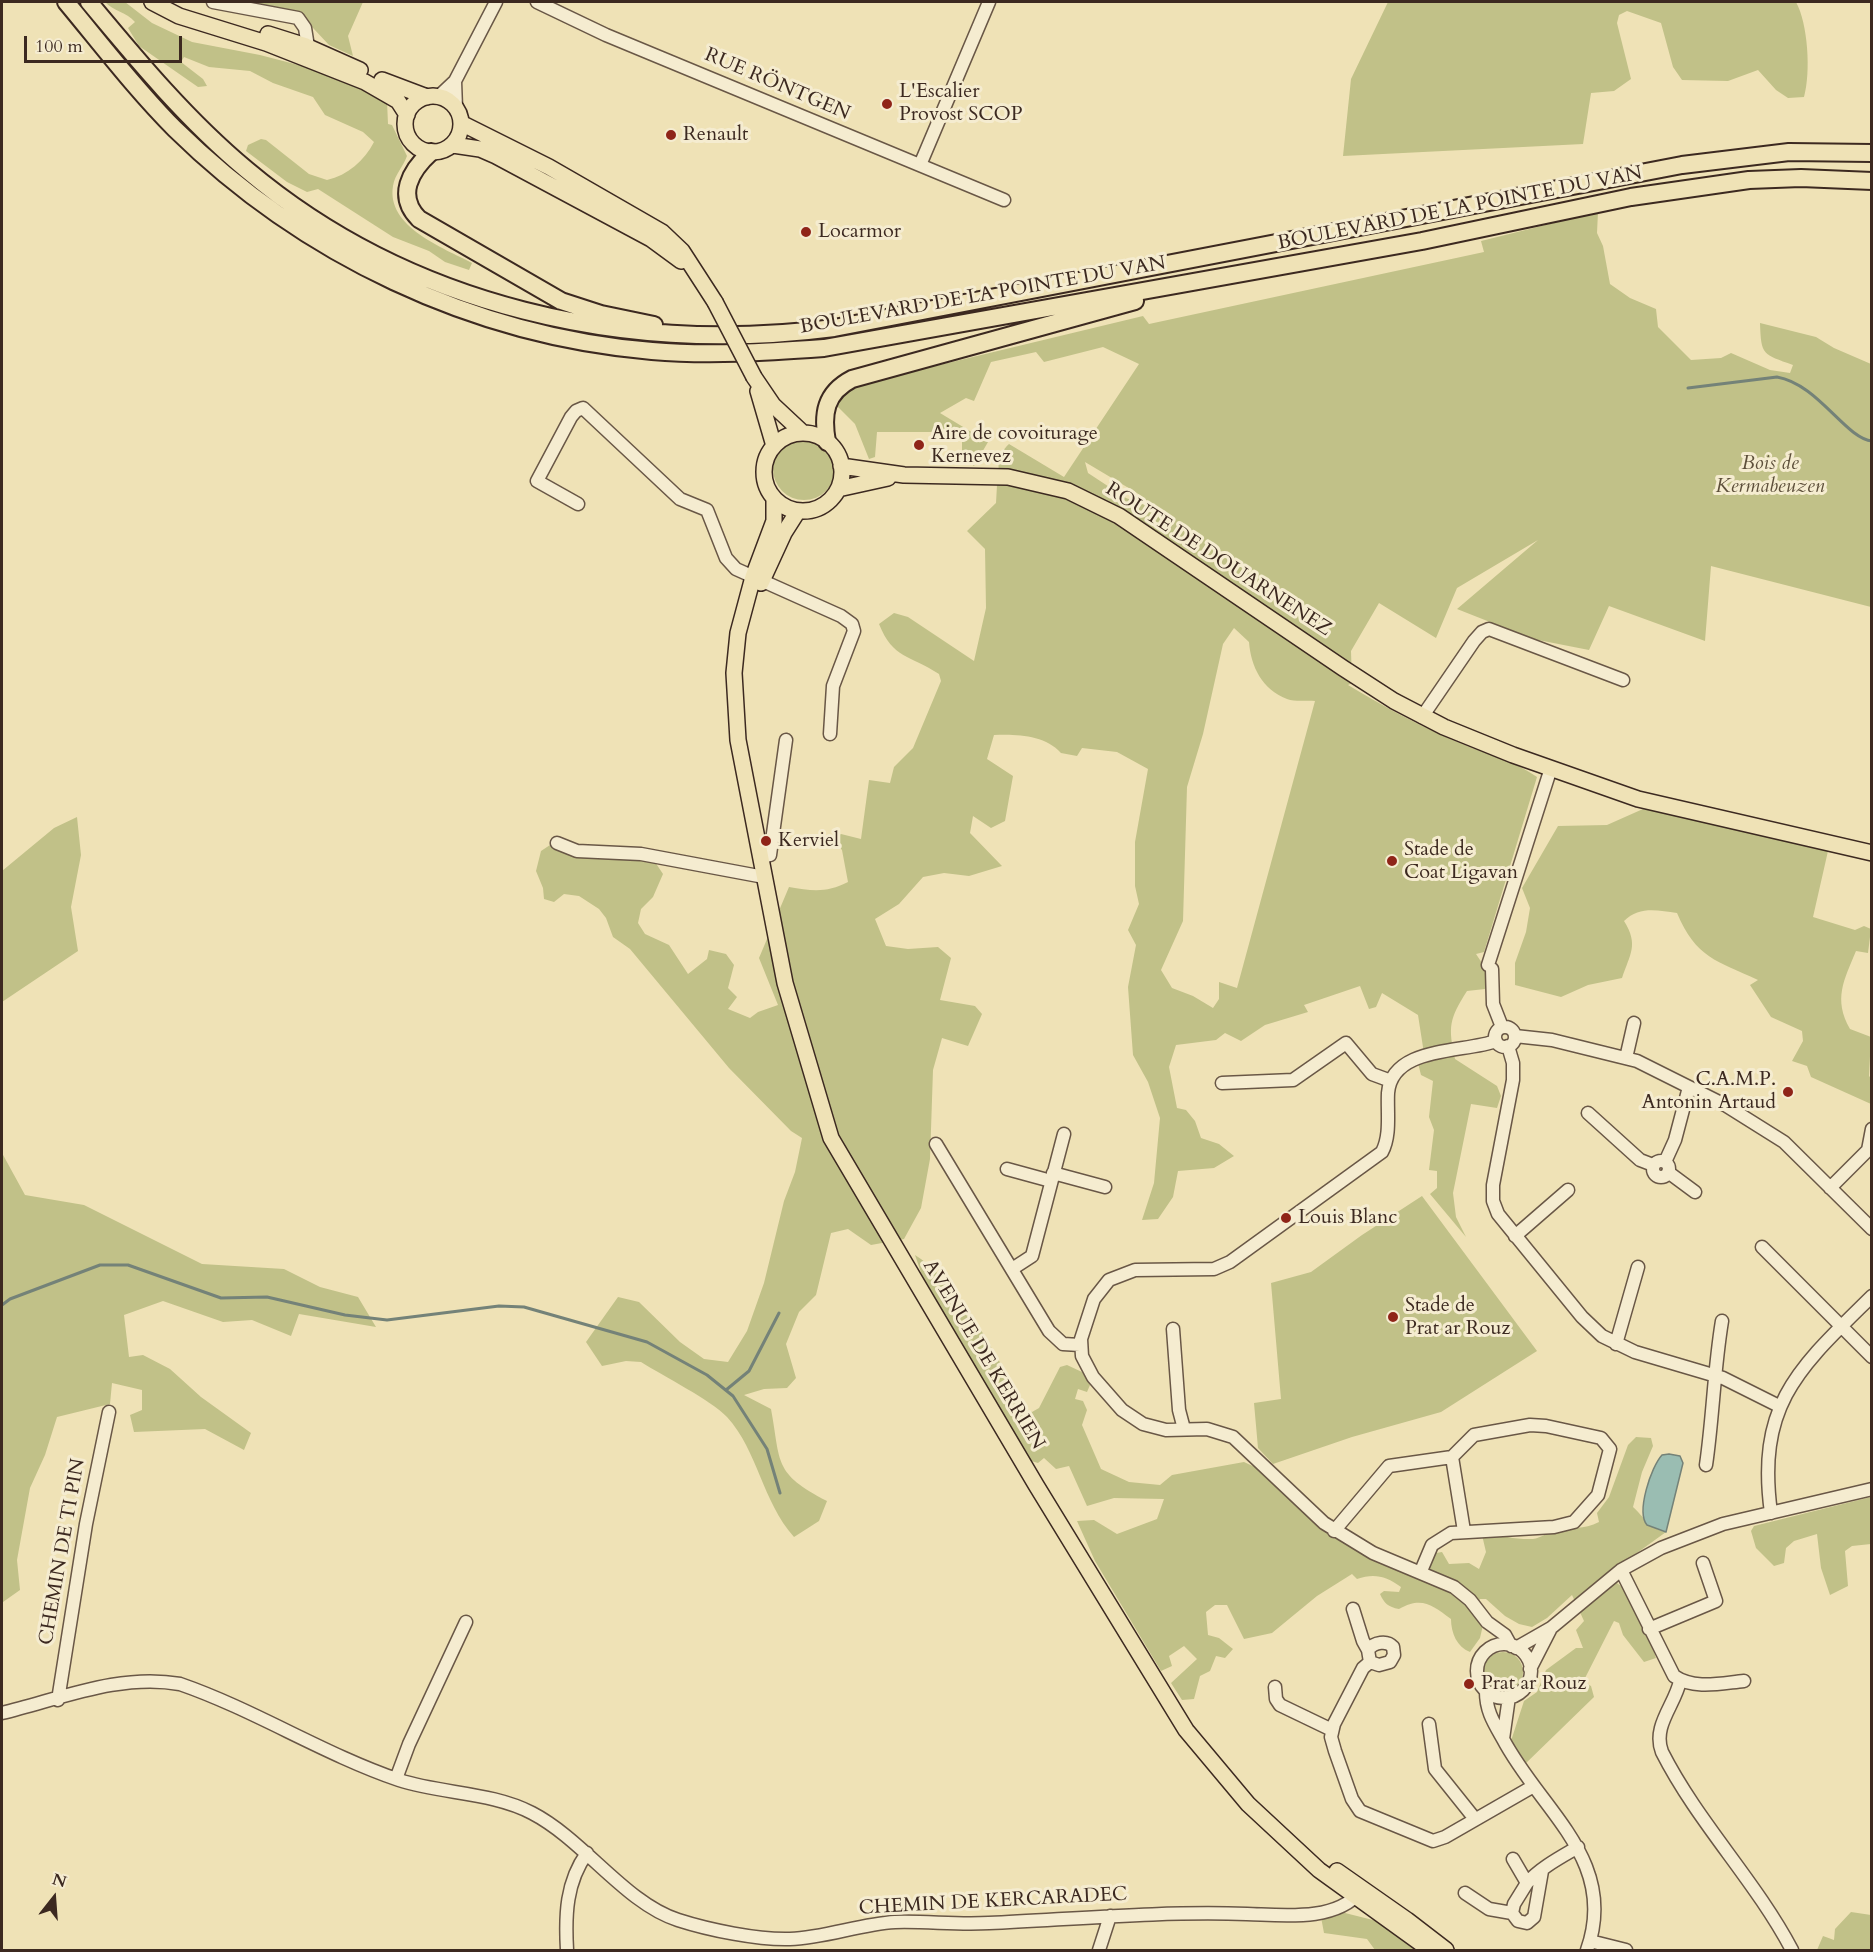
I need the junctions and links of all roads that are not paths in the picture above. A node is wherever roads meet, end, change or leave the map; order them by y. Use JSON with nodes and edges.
{"nodes":[{"id":1,"x":66,"y":2,"type":"edge"},
{"id":2,"x":89,"y":2,"type":"edge"},
{"id":3,"x":152,"y":2,"type":"edge"},
{"id":4,"x":170,"y":2,"type":"edge"},
{"id":5,"x":213,"y":2,"type":"edge"},
{"id":6,"x":496,"y":2,"type":"edge"},
{"id":7,"x":537,"y":2,"type":"edge"},
{"id":8,"x":989,"y":2,"type":"edge"},
{"id":9,"x":229,"y":4,"type":"edge"},
{"id":10,"x":306,"y":46,"type":"junction"},
{"id":11,"x":314,"y":62,"type":"junction"},
{"id":12,"x":455,"y":81,"type":"junction"},
{"id":13,"x":432,"y":97,"type":"junction"},
{"id":14,"x":456,"y":108,"type":"junction"},
{"id":15,"x":407,"y":115,"type":"junction"},
{"id":16,"x":461,"y":123,"type":"junction"},
{"id":17,"x":453,"y":145,"type":"junction"},
{"id":18,"x":430,"y":152,"type":"junction"},
{"id":19,"x":1872,"y":153,"type":"edge"},
{"id":20,"x":920,"y":165,"type":"junction"},
{"id":21,"x":1872,"y":181,"type":"edge"},
{"id":22,"x":1004,"y":200,"type":"dead end"},
{"id":23,"x":696,"y":273,"type":"junction"},
{"id":24,"x":1199,"y":279,"type":"junction"},
{"id":25,"x":795,"y":333,"type":"junction"},
{"id":26,"x":754,"y":377,"type":"junction"},
{"id":27,"x":803,"y":433,"type":"junction"},
{"id":28,"x":827,"y":442,"type":"junction"},
{"id":29,"x":774,"y":446,"type":"junction"},
{"id":30,"x":841,"y":466,"type":"junction"},
{"id":31,"x":904,"y":475,"type":"junction"},
{"id":32,"x":838,"y":489,"type":"junction"},
{"id":33,"x":774,"y":499,"type":"junction"},
{"id":34,"x":579,"y":504,"type":"dead end"},
{"id":35,"x":798,"y":511,"type":"junction"},
{"id":36,"x":757,"y":579,"type":"junction"},
{"id":37,"x":1623,"y":680,"type":"dead end"},
{"id":38,"x":1422,"y":717,"type":"junction"},
{"id":39,"x":830,"y":734,"type":"dead end"},
{"id":40,"x":786,"y":740,"type":"dead end"},
{"id":41,"x":1551,"y":768,"type":"junction"},
{"id":42,"x":557,"y":843,"type":"dead end"},
{"id":43,"x":1872,"y":852,"type":"edge"},
{"id":44,"x":760,"y":857,"type":"junction"},
{"id":45,"x":764,"y":877,"type":"junction"},
{"id":46,"x":1634,"y":1023,"type":"dead end"},
{"id":47,"x":1502,"y":1027,"type":"junction"},
{"id":48,"x":1496,"y":1041,"type":"junction"},
{"id":49,"x":1511,"y":1041,"type":"junction"},
{"id":50,"x":1626,"y":1058,"type":"junction"},
{"id":51,"x":1391,"y":1081,"type":"junction"},
{"id":52,"x":1222,"y":1083,"type":"dead end"},
{"id":53,"x":1689,"y":1087,"type":"junction"},
{"id":54,"x":1588,"y":1113,"type":"dead end"},
{"id":55,"x":1872,"y":1129,"type":"edge"},
{"id":56,"x":1064,"y":1134,"type":"dead end"},
{"id":57,"x":936,"y":1144,"type":"dead end"},
{"id":58,"x":1662,"y":1166,"type":"junction"},
{"id":59,"x":1007,"y":1169,"type":"dead end"},
{"id":60,"x":1052,"y":1177,"type":"junction"},
{"id":61,"x":1105,"y":1187,"type":"dead end"},
{"id":62,"x":1830,"y":1188,"type":"junction"},
{"id":63,"x":1568,"y":1190,"type":"dead end"},
{"id":64,"x":1695,"y":1192,"type":"dead end"},
{"id":65,"x":1872,"y":1229,"type":"edge"},
{"id":66,"x":1515,"y":1236,"type":"junction"},
{"id":67,"x":1762,"y":1247,"type":"dead end"},
{"id":68,"x":1638,"y":1267,"type":"dead end"},
{"id":69,"x":1012,"y":1269,"type":"junction"},
{"id":70,"x":1872,"y":1296,"type":"edge"},
{"id":71,"x":1722,"y":1321,"type":"dead end"},
{"id":72,"x":1841,"y":1327,"type":"junction"},
{"id":73,"x":1173,"y":1329,"type":"dead end"},
{"id":74,"x":1616,"y":1344,"type":"junction"},
{"id":75,"x":1080,"y":1346,"type":"junction"},
{"id":76,"x":1872,"y":1357,"type":"edge"},
{"id":77,"x":1714,"y":1375,"type":"junction"},
{"id":78,"x":1779,"y":1406,"type":"junction"},
{"id":79,"x":109,"y":1412,"type":"dead end"},
{"id":80,"x":1184,"y":1429,"type":"junction"},
{"id":81,"x":1452,"y":1457,"type":"junction"},
{"id":82,"x":1706,"y":1465,"type":"dead end"},
{"id":83,"x":1872,"y":1489,"type":"edge"},
{"id":84,"x":1770,"y":1513,"type":"junction"},
{"id":85,"x":1334,"y":1531,"type":"junction"},
{"id":86,"x":1464,"y":1531,"type":"junction"},
{"id":87,"x":1703,"y":1563,"type":"dead end"},
{"id":88,"x":1621,"y":1570,"type":"junction"},
{"id":89,"x":1421,"y":1571,"type":"junction"},
{"id":90,"x":1353,"y":1609,"type":"dead end"},
{"id":91,"x":466,"y":1622,"type":"dead end"},
{"id":92,"x":1487,"y":1622,"type":"junction"},
{"id":93,"x":1551,"y":1628,"type":"junction"},
{"id":94,"x":1649,"y":1629,"type":"junction"},
{"id":95,"x":1514,"y":1647,"type":"junction"},
{"id":96,"x":1491,"y":1648,"type":"junction"},
{"id":97,"x":1369,"y":1656,"type":"junction"},
{"id":98,"x":1530,"y":1669,"type":"junction"},
{"id":99,"x":1680,"y":1681,"type":"junction"},
{"id":100,"x":1744,"y":1681,"type":"dead end"},
{"id":101,"x":1275,"y":1687,"type":"dead end"},
{"id":102,"x":1486,"y":1692,"type":"junction"},
{"id":103,"x":1509,"y":1697,"type":"junction"},
{"id":104,"x":58,"y":1700,"type":"junction"},
{"id":105,"x":2,"y":1713,"type":"edge"},
{"id":106,"x":1429,"y":1724,"type":"dead end"},
{"id":107,"x":1332,"y":1730,"type":"junction"},
{"id":108,"x":1503,"y":1739,"type":"junction"},
{"id":109,"x":396,"y":1779,"type":"junction"},
{"id":110,"x":1532,"y":1787,"type":"junction"},
{"id":111,"x":1475,"y":1820,"type":"junction"},
{"id":112,"x":1578,"y":1847,"type":"junction"},
{"id":113,"x":587,"y":1853,"type":"junction"},
{"id":114,"x":1514,"y":1859,"type":"dead end"},
{"id":115,"x":1542,"y":1871,"type":"junction"},
{"id":116,"x":1527,"y":1883,"type":"junction"},
{"id":117,"x":1359,"y":1893,"type":"junction"},
{"id":118,"x":1465,"y":1893,"type":"dead end"},
{"id":119,"x":1512,"y":1913,"type":"junction"},
{"id":120,"x":1110,"y":1916,"type":"junction"},
{"id":121,"x":1588,"y":1946,"type":"edge"},
{"id":122,"x":567,"y":1950,"type":"edge"},
{"id":123,"x":1099,"y":1950,"type":"edge"},
{"id":124,"x":1430,"y":1950,"type":"edge"},
{"id":125,"x":1446,"y":1950,"type":"edge"},
{"id":126,"x":1626,"y":1950,"type":"edge"},
{"id":127,"x":1792,"y":1950,"type":"edge"}],
"edges":[{"from":1,"to":24,"type":"highway","name":"BOULEVARD DE LA POINTE DU VAN"},
{"from":2,"to":25,"type":"highway","name":"BOULEVARD DE LA POINTE DU VAN"},
{"from":3,"to":11,"type":"main road"},
{"from":4,"to":10,"type":"main road"},
{"from":5,"to":9,"type":"street"},
{"from":6,"to":12,"type":"street"},
{"from":7,"to":20,"type":"street","name":"RUE RÖNTGEN"},
{"from":8,"to":20,"type":"street"},
{"from":9,"to":10,"type":"street"},
{"from":10,"to":11,"type":"street"},
{"from":10,"to":13,"type":"main road"},
{"from":11,"to":15,"type":"main road"},
{"from":12,"to":13,"type":"street"},
{"from":12,"to":14,"type":"street"},
{"from":13,"to":14,"type":"main road"},
{"from":13,"to":15,"type":"main road"},
{"from":14,"to":16,"type":"main road"},
{"from":15,"to":18,"type":"main road"},
{"from":16,"to":17,"type":"main road"},
{"from":16,"to":23,"type":"main road"},
{"from":17,"to":18,"type":"main road"},
{"from":17,"to":23,"type":"main road"},
{"from":18,"to":25,"type":"highway"},
{"from":19,"to":25,"type":"highway","name":"BOULEVARD DE LA POINTE DU VAN"},
{"from":20,"to":22,"type":"street","name":"RUE RÖNTGEN"},
{"from":21,"to":24,"type":"highway","name":"BOULEVARD DE LA POINTE DU VAN"},
{"from":23,"to":26,"type":"main road","bridge":true},
{"from":24,"to":28,"type":"highway"},
{"from":26,"to":27,"type":"main road"},
{"from":26,"to":29,"type":"main road"},
{"from":27,"to":28,"type":"main road"},
{"from":27,"to":29,"type":"main road"},
{"from":28,"to":30,"type":"main road"},
{"from":29,"to":33,"type":"main road"},
{"from":30,"to":31,"type":"main road","name":"ROUTE DE DOUARNENEZ"},
{"from":30,"to":32,"type":"main road"},
{"from":31,"to":32,"type":"main road","name":"ROUTE DE DOUARNENEZ"},
{"from":31,"to":38,"type":"main road","name":"ROUTE DE DOUARNENEZ"},
{"from":32,"to":35,"type":"main road"},
{"from":33,"to":35,"type":"main road"},
{"from":33,"to":36,"type":"main road","name":"AVENUE DE KERRIEN"},
{"from":34,"to":36,"type":"street"},
{"from":35,"to":36,"type":"main road","name":"AVENUE DE KERRIEN"},
{"from":36,"to":39,"type":"street"},
{"from":36,"to":44,"type":"main road","name":"AVENUE DE KERRIEN"},
{"from":37,"to":38,"type":"street"},
{"from":38,"to":41,"type":"main road","name":"ROUTE DE DOUARNENEZ"},
{"from":40,"to":44,"type":"street"},
{"from":41,"to":43,"type":"main road","name":"ROUTE DE DOUARNENEZ"},
{"from":41,"to":47,"type":"street"},
{"from":42,"to":45,"type":"street"},
{"from":44,"to":45,"type":"main road","name":"AVENUE DE KERRIEN"},
{"from":45,"to":117,"type":"main road","name":"AVENUE DE KERRIEN"},
{"from":46,"to":50,"type":"street"},
{"from":47,"to":48,"type":"street"},
{"from":47,"to":49,"type":"street"},
{"from":48,"to":49,"type":"street"},
{"from":48,"to":51,"type":"street"},
{"from":49,"to":50,"type":"street"},
{"from":49,"to":66,"type":"street"},
{"from":50,"to":53,"type":"street"},
{"from":51,"to":52,"type":"street"},
{"from":51,"to":75,"type":"street"},
{"from":53,"to":58,"type":"street"},
{"from":53,"to":62,"type":"street"},
{"from":54,"to":58,"type":"street"},
{"from":55,"to":62,"type":"street"},
{"from":56,"to":60,"type":"street"},
{"from":57,"to":69,"type":"street"},
{"from":58,"to":64,"type":"street"},
{"from":59,"to":60,"type":"street"},
{"from":60,"to":61,"type":"street"},
{"from":60,"to":69,"type":"street"},
{"from":62,"to":65,"type":"street"},
{"from":63,"to":66,"type":"street"},
{"from":66,"to":74,"type":"street"},
{"from":67,"to":72,"type":"street"},
{"from":68,"to":74,"type":"street"},
{"from":69,"to":75,"type":"street"},
{"from":70,"to":72,"type":"street"},
{"from":71,"to":77,"type":"street"},
{"from":72,"to":76,"type":"street"},
{"from":72,"to":78,"type":"street"},
{"from":73,"to":80,"type":"street"},
{"from":74,"to":77,"type":"street"},
{"from":75,"to":80,"type":"street"},
{"from":77,"to":78,"type":"street"},
{"from":77,"to":82,"type":"street"},
{"from":78,"to":84,"type":"street"},
{"from":79,"to":104,"type":"street","name":"CHEMIN DE TI PIN"},
{"from":80,"to":85,"type":"street"},
{"from":81,"to":85,"type":"street"},
{"from":81,"to":86,"type":"street"},
{"from":81,"to":86,"type":"street"},
{"from":83,"to":84,"type":"street"},
{"from":84,"to":88,"type":"street"},
{"from":85,"to":89,"type":"street"},
{"from":86,"to":89,"type":"street"},
{"from":87,"to":94,"type":"street"},
{"from":88,"to":93,"type":"street"},
{"from":88,"to":94,"type":"street"},
{"from":89,"to":92,"type":"street"},
{"from":90,"to":97,"type":"street"},
{"from":91,"to":109,"type":"street"},
{"from":92,"to":95,"type":"street"},
{"from":92,"to":96,"type":"street"},
{"from":93,"to":95,"type":"street"},
{"from":93,"to":98,"type":"street"},
{"from":94,"to":99,"type":"street"},
{"from":95,"to":96,"type":"street"},
{"from":95,"to":98,"type":"street"},
{"from":96,"to":102,"type":"street"},
{"from":97,"to":97,"type":"street"},
{"from":97,"to":107,"type":"street"},
{"from":98,"to":103,"type":"street"},
{"from":99,"to":100,"type":"street"},
{"from":99,"to":127,"type":"street"},
{"from":101,"to":107,"type":"street"},
{"from":102,"to":103,"type":"street"},
{"from":102,"to":108,"type":"street"},
{"from":103,"to":108,"type":"street"},
{"from":104,"to":105,"type":"street","name":"CHEMIN DE KERCARADEC"},
{"from":104,"to":109,"type":"street","name":"CHEMIN DE KERCARADEC"},
{"from":106,"to":111,"type":"street"},
{"from":107,"to":111,"type":"street"},
{"from":108,"to":110,"type":"street"},
{"from":109,"to":113,"type":"street","name":"CHEMIN DE KERCARADEC"},
{"from":110,"to":111,"type":"street"},
{"from":110,"to":112,"type":"street"},
{"from":112,"to":115,"type":"street"},
{"from":112,"to":121,"type":"street"},
{"from":113,"to":120,"type":"street","name":"CHEMIN DE KERCARADEC"},
{"from":113,"to":122,"type":"street"},
{"from":114,"to":116,"type":"street"},
{"from":115,"to":116,"type":"street"},
{"from":115,"to":119,"type":"street"},
{"from":116,"to":119,"type":"street"},
{"from":117,"to":120,"type":"street","name":"CHEMIN DE KERCARADEC"},
{"from":117,"to":124,"type":"main road","name":"AVENUE DE KERRIEN"},
{"from":117,"to":125,"type":"main road","name":"AVENUE DE KERRIEN"},
{"from":118,"to":119,"type":"street"},
{"from":120,"to":123,"type":"street"},
{"from":121,"to":126,"type":"street"}]}
